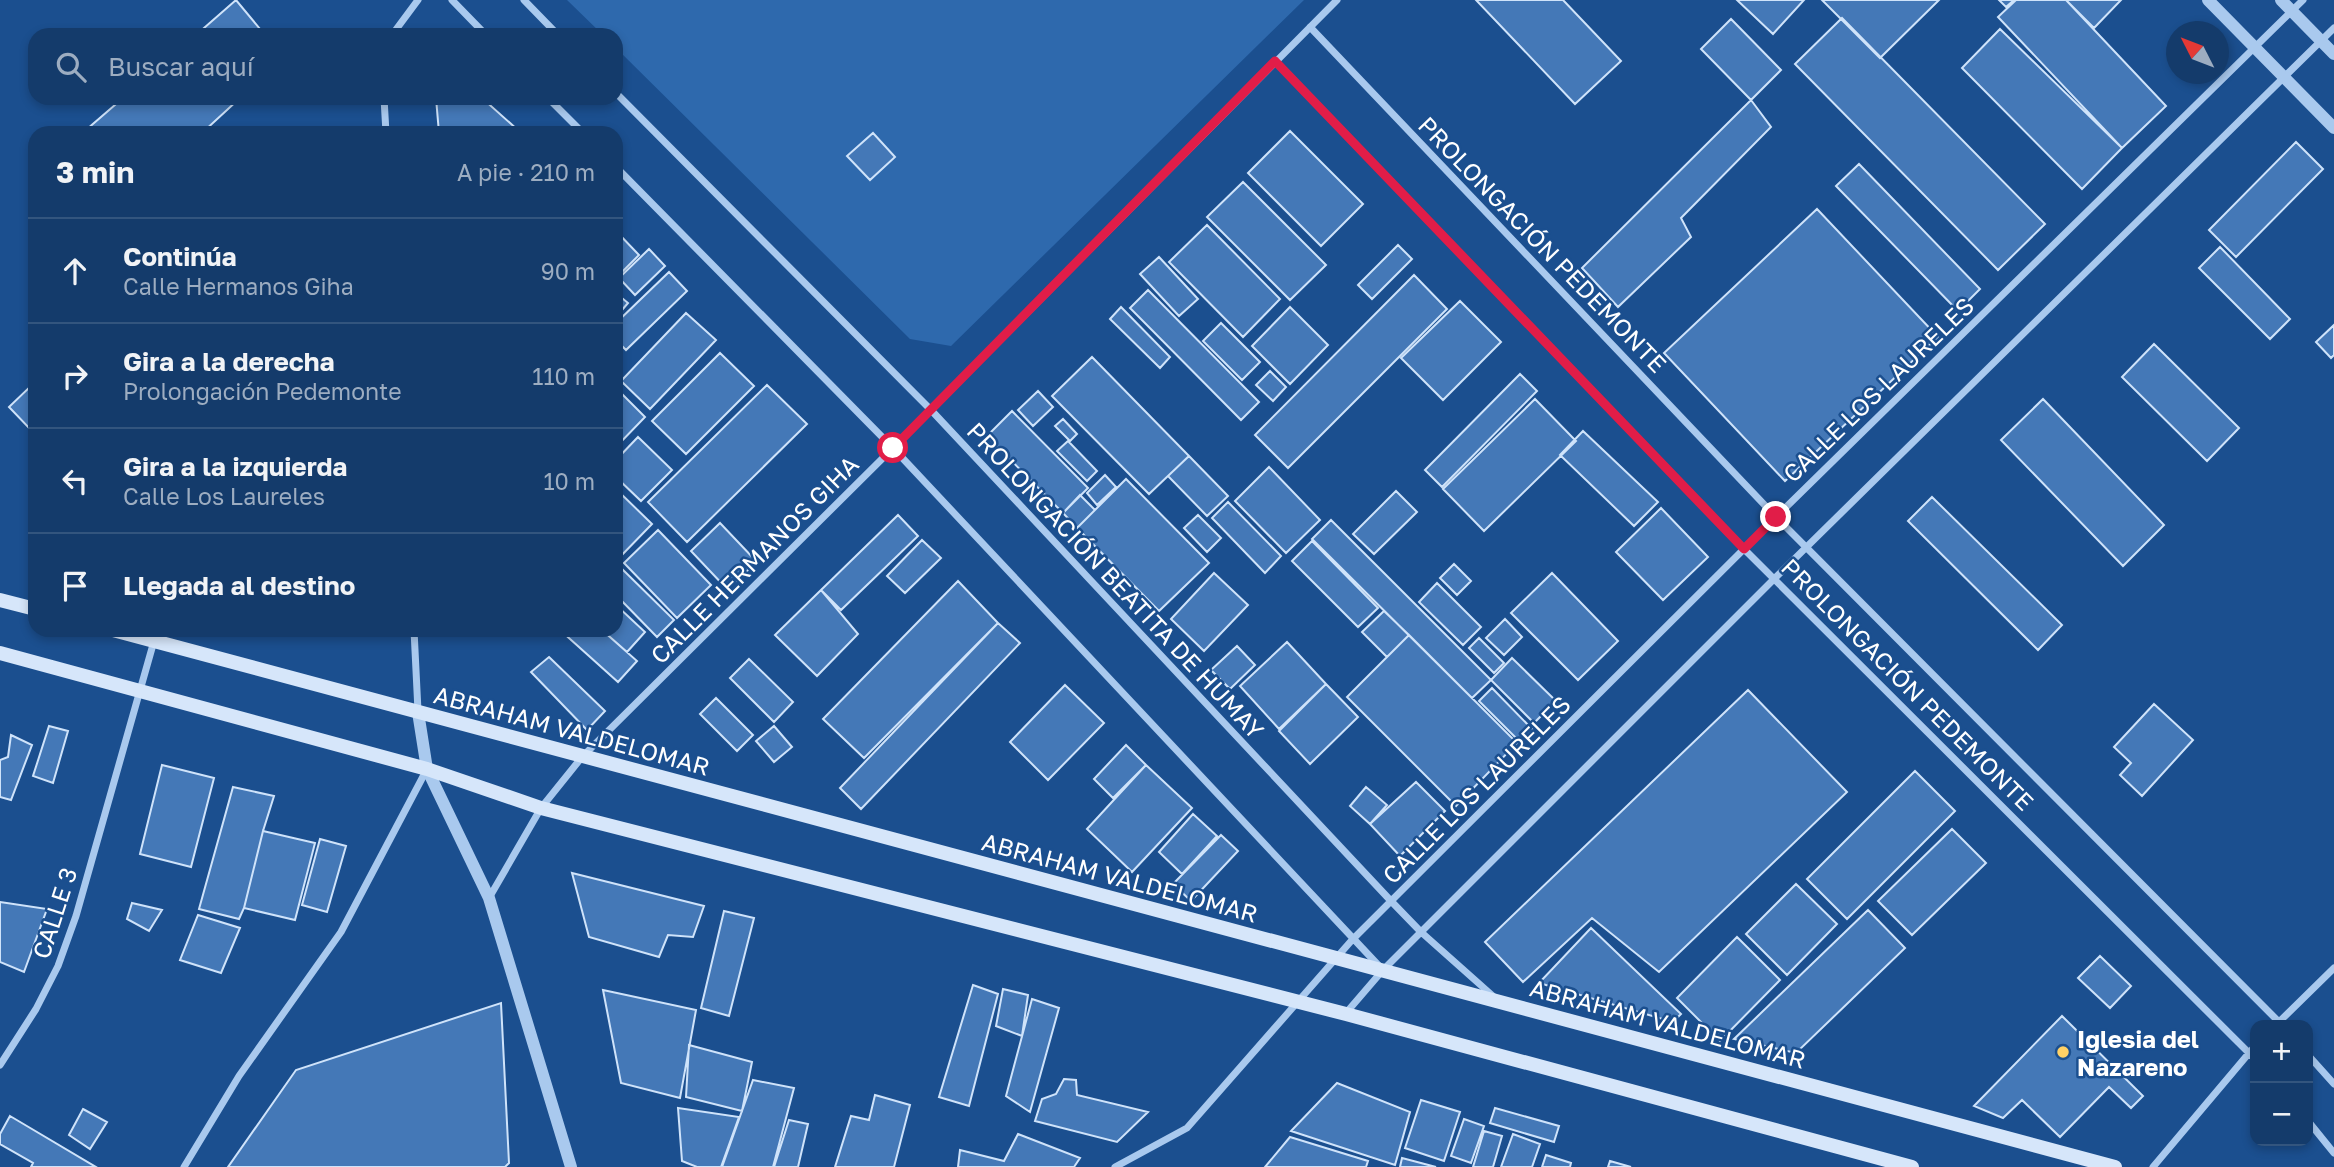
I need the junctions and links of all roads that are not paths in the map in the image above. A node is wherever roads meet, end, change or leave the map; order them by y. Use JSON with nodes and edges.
{"nodes":[{"id":1,"x":418,"y":0,"type":"edge"},
{"id":2,"x":452,"y":0,"type":"edge"},
{"id":3,"x":524,"y":0,"type":"edge"},
{"id":4,"x":1337,"y":0,"type":"edge"},
{"id":5,"x":2208,"y":0,"type":"edge"},
{"id":6,"x":2281,"y":0,"type":"edge"},
{"id":7,"x":2303,"y":0,"type":"edge"},
{"id":8,"x":2292,"y":10,"type":"junction"},
{"id":9,"x":1310,"y":26,"type":"junction"},
{"id":10,"x":396,"y":28,"type":"edge"},
{"id":11,"x":479,"y":28,"type":"edge"},
{"id":12,"x":551,"y":28,"type":"edge"},
{"id":13,"x":2334,"y":28,"type":"edge"},
{"id":14,"x":2321,"y":40,"type":"junction"},
{"id":15,"x":2255,"y":46,"type":"junction"},
{"id":16,"x":2334,"y":54,"type":"edge"},
{"id":17,"x":1275,"y":61,"type":"junction"},
{"id":18,"x":2285,"y":76,"type":"junction"},
{"id":19,"x":623,"y":100,"type":"edge"},
{"id":20,"x":384,"y":105,"type":"edge"},
{"id":21,"x":555,"y":105,"type":"edge"},
{"id":22,"x":386,"y":126,"type":"edge"},
{"id":23,"x":576,"y":126,"type":"edge"},
{"id":24,"x":2334,"y":128,"type":"edge"},
{"id":25,"x":623,"y":174,"type":"edge"},
{"id":26,"x":931,"y":410,"type":"junction"},
{"id":27,"x":893,"y":448,"type":"junction"},
{"id":28,"x":1776,"y":517,"type":"junction"},
{"id":29,"x":1806,"y":548,"type":"junction"},
{"id":30,"x":1744,"y":549,"type":"junction"},
{"id":31,"x":1774,"y":579,"type":"junction"},
{"id":32,"x":0,"y":600,"type":"edge"},
{"id":33,"x":28,"y":607,"type":"edge"},
{"id":34,"x":140,"y":637,"type":"edge"},
{"id":35,"x":414,"y":637,"type":"edge"},
{"id":36,"x":155,"y":641,"type":"junction"},
{"id":37,"x":0,"y":653,"type":"edge"},
{"id":38,"x":139,"y":690,"type":"junction"},
{"id":39,"x":418,"y":712,"type":"junction"},
{"id":40,"x":582,"y":757,"type":"junction"},
{"id":41,"x":427,"y":769,"type":"junction"},
{"id":42,"x":541,"y":808,"type":"junction"},
{"id":43,"x":489,"y":898,"type":"junction"},
{"id":44,"x":1391,"y":901,"type":"junction"},
{"id":45,"x":1422,"y":932,"type":"junction"},
{"id":46,"x":1352,"y":940,"type":"junction"},
{"id":47,"x":1337,"y":959,"type":"junction"},
{"id":48,"x":2334,"y":968,"type":"edge"},
{"id":49,"x":1383,"y":970,"type":"junction"},
{"id":50,"x":1300,"y":1002,"type":"junction"},
{"id":51,"x":1500,"y":1002,"type":"junction"},
{"id":52,"x":1346,"y":1014,"type":"junction"},
{"id":53,"x":2275,"y":1020,"type":"edge"},
{"id":54,"x":2283,"y":1020,"type":"edge"},
{"id":55,"x":2250,"y":1047,"type":"edge"},
{"id":56,"x":2250,"y":1051,"type":"edge"},
{"id":57,"x":2313,"y":1061,"type":"edge"},
{"id":58,"x":0,"y":1065,"type":"edge"},
{"id":59,"x":2334,"y":1084,"type":"edge"},
{"id":60,"x":2313,"y":1127,"type":"edge"},
{"id":61,"x":2334,"y":1153,"type":"edge"},
{"id":62,"x":184,"y":1167,"type":"edge"},
{"id":63,"x":571,"y":1167,"type":"edge"},
{"id":64,"x":1115,"y":1167,"type":"edge"},
{"id":65,"x":1912,"y":1167,"type":"edge"},
{"id":66,"x":2115,"y":1167,"type":"edge"},
{"id":67,"x":2153,"y":1167,"type":"edge"}],
"edges":[{"from":1,"to":10,"type":"street"},
{"from":2,"to":11,"type":"street"},
{"from":3,"to":12,"type":"street"},
{"from":4,"to":9,"type":"street","name":"CALLE HERMANOS GIHA"},
{"from":5,"to":15,"type":"street"},
{"from":6,"to":8,"type":"street"},
{"from":7,"to":8,"type":"street","name":"CALLE LOS LAURELES"},
{"from":8,"to":14,"type":"street"},
{"from":8,"to":15,"type":"street","name":"CALLE LOS LAURELES"},
{"from":9,"to":17,"type":"street","name":"CALLE HERMANOS GIHA"},
{"from":9,"to":28,"type":"street","name":"PROLONGACIÓN PEDEMONTE"},
{"from":13,"to":14,"type":"street"},
{"from":14,"to":16,"type":"street"},
{"from":14,"to":18,"type":"street"},
{"from":15,"to":18,"type":"street"},
{"from":15,"to":28,"type":"street","name":"CALLE LOS LAURELES"},
{"from":17,"to":26,"type":"street","name":"CALLE HERMANOS GIHA"},
{"from":17,"to":30,"type":"street","name":"PROLONGACIÓN PEDEMONTE"},
{"from":18,"to":24,"type":"street"},
{"from":18,"to":29,"type":"street"},
{"from":19,"to":26,"type":"street","name":"PROLONGACIÓN BEATITA DE HUMAY"},
{"from":20,"to":22,"type":"street"},
{"from":21,"to":23,"type":"street"},
{"from":25,"to":27,"type":"street"},
{"from":26,"to":27,"type":"street","name":"CALLE HERMANOS GIHA"},
{"from":26,"to":44,"type":"street","name":"PROLONGACIÓN BEATITA DE HUMAY"},
{"from":27,"to":40,"type":"street","name":"CALLE HERMANOS GIHA"},
{"from":27,"to":46,"type":"street"},
{"from":28,"to":29,"type":"street","name":"PROLONGACIÓN PEDEMONTE"},
{"from":28,"to":30,"type":"street","name":"CALLE LOS LAURELES"},
{"from":29,"to":31,"type":"street"},
{"from":29,"to":53,"type":"street","name":"PROLONGACIÓN PEDEMONTE"},
{"from":30,"to":31,"type":"street","name":"PROLONGACIÓN PEDEMONTE"},
{"from":30,"to":44,"type":"street","name":"CALLE LOS LAURELES"},
{"from":31,"to":45,"type":"street"},
{"from":31,"to":55,"type":"street","name":"PROLONGACIÓN PEDEMONTE"},
{"from":32,"to":33,"type":"main road"},
{"from":34,"to":36,"type":"main road","name":"ABRAHAM VALDELOMAR"},
{"from":35,"to":39,"type":"street"},
{"from":36,"to":38,"type":"street","name":"CALLE 3"},
{"from":36,"to":39,"type":"main road","name":"ABRAHAM VALDELOMAR"},
{"from":37,"to":38,"type":"main road"},
{"from":38,"to":41,"type":"main road"},
{"from":38,"to":58,"type":"street","name":"CALLE 3"},
{"from":39,"to":40,"type":"main road","name":"ABRAHAM VALDELOMAR"},
{"from":39,"to":41,"type":"street"},
{"from":40,"to":42,"type":"street","name":"CALLE HERMANOS GIHA"},
{"from":40,"to":47,"type":"main road","name":"ABRAHAM VALDELOMAR"},
{"from":41,"to":42,"type":"main road"},
{"from":41,"to":43,"type":"street"},
{"from":41,"to":62,"type":"street"},
{"from":42,"to":43,"type":"street","name":"CALLE HERMANOS GIHA"},
{"from":42,"to":50,"type":"main road"},
{"from":43,"to":63,"type":"street"},
{"from":44,"to":45,"type":"street","name":"PROLONGACIÓN BEATITA DE HUMAY"},
{"from":44,"to":46,"type":"street","name":"CALLE LOS LAURELES"},
{"from":45,"to":49,"type":"street"},
{"from":45,"to":51,"type":"street","name":"PROLONGACIÓN BEATITA DE HUMAY"},
{"from":46,"to":47,"type":"street","name":"CALLE LOS LAURELES"},
{"from":46,"to":49,"type":"street"},
{"from":47,"to":49,"type":"main road","name":"ABRAHAM VALDELOMAR"},
{"from":47,"to":50,"type":"street","name":"CALLE LOS LAURELES"},
{"from":48,"to":54,"type":"street"},
{"from":49,"to":51,"type":"main road","name":"ABRAHAM VALDELOMAR"},
{"from":49,"to":52,"type":"street"},
{"from":50,"to":52,"type":"main road"},
{"from":50,"to":64,"type":"street","name":"CALLE LOS LAURELES"},
{"from":51,"to":66,"type":"main road","name":"ABRAHAM VALDELOMAR"},
{"from":52,"to":65,"type":"main road"},
{"from":56,"to":67,"type":"street"},
{"from":57,"to":59,"type":"street"},
{"from":60,"to":61,"type":"street"}]}
